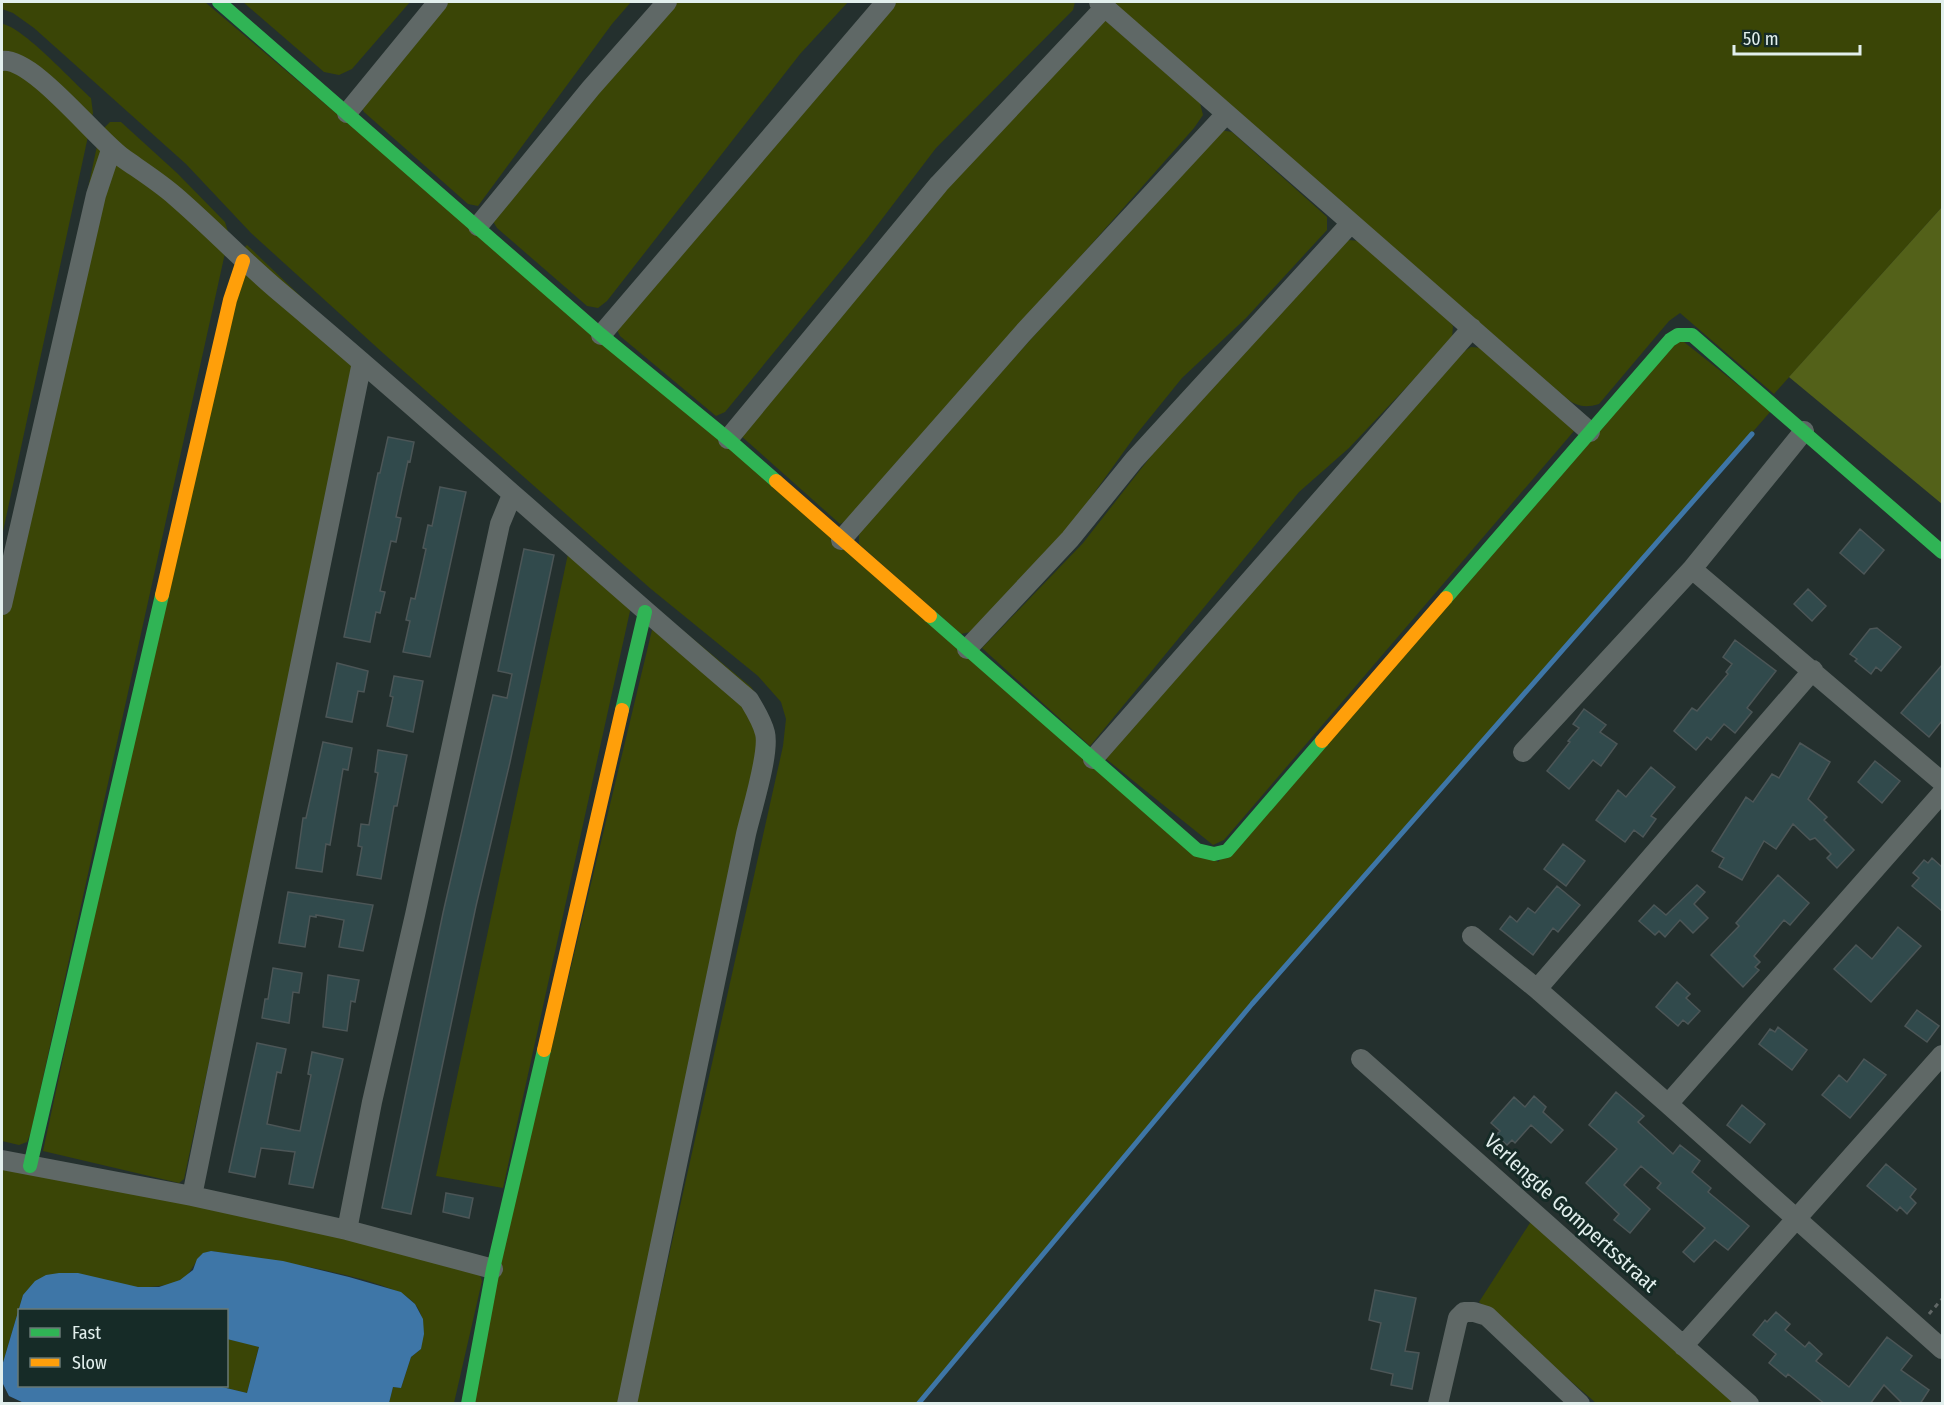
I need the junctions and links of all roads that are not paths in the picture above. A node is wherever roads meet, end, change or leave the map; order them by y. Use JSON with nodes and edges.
{"nodes":[{"id":1,"x":219,"y":2,"type":"edge"},
{"id":2,"x":438,"y":2,"type":"edge"},
{"id":3,"x":667,"y":2,"type":"edge"},
{"id":4,"x":886,"y":2,"type":"edge"},
{"id":5,"x":1102,"y":4,"type":"edge"},
{"id":6,"x":2,"y":61,"type":"edge"},
{"id":7,"x":347,"y":113,"type":"junction"},
{"id":8,"x":1226,"y":114,"type":"junction"},
{"id":9,"x":111,"y":150,"type":"junction"},
{"id":10,"x":1351,"y":223,"type":"junction"},
{"id":11,"x":478,"y":226,"type":"junction"},
{"id":12,"x":243,"y":261,"type":"junction"},
{"id":13,"x":1472,"y":328,"type":"junction"},
{"id":14,"x":601,"y":335,"type":"junction"},
{"id":15,"x":362,"y":362,"type":"junction"},
{"id":16,"x":1804,"y":431,"type":"junction"},
{"id":17,"x":1590,"y":432,"type":"junction"},
{"id":18,"x":728,"y":439,"type":"junction"},
{"id":19,"x":512,"y":495,"type":"junction"},
{"id":20,"x":842,"y":540,"type":"junction"},
{"id":21,"x":1942,"y":552,"type":"edge"},
{"id":22,"x":1692,"y":569,"type":"junction"},
{"id":23,"x":2,"y":605,"type":"edge"},
{"id":24,"x":645,"y":612,"type":"junction"},
{"id":25,"x":967,"y":649,"type":"junction"},
{"id":26,"x":1813,"y":670,"type":"junction"},
{"id":27,"x":1523,"y":752,"type":"dead end"},
{"id":28,"x":1093,"y":759,"type":"junction"},
{"id":29,"x":1942,"y":782,"type":"edge"},
{"id":30,"x":1942,"y":793,"type":"edge"},
{"id":31,"x":1472,"y":936,"type":"dead end"},
{"id":32,"x":1537,"y":989,"type":"junction"},
{"id":33,"x":1942,"y":1055,"type":"edge"},
{"id":34,"x":1360,"y":1059,"type":"dead end"},
{"id":35,"x":1668,"y":1104,"type":"junction"},
{"id":36,"x":2,"y":1160,"type":"edge"},
{"id":37,"x":30,"y":1166,"type":"junction"},
{"id":38,"x":192,"y":1197,"type":"junction"},
{"id":39,"x":1795,"y":1219,"type":"junction"},
{"id":40,"x":347,"y":1230,"type":"junction"},
{"id":41,"x":493,"y":1269,"type":"junction"},
{"id":42,"x":1683,"y":1346,"type":"junction"},
{"id":43,"x":1942,"y":1349,"type":"edge"},
{"id":44,"x":468,"y":1404,"type":"edge"},
{"id":45,"x":627,"y":1404,"type":"edge"},
{"id":46,"x":1438,"y":1404,"type":"edge"},
{"id":47,"x":1580,"y":1404,"type":"edge"},
{"id":48,"x":1749,"y":1404,"type":"edge"}],
"edges":[{"from":1,"to":7,"type":"street"},
{"from":2,"to":7,"type":"street"},
{"from":3,"to":11,"type":"street"},
{"from":4,"to":14,"type":"street"},
{"from":5,"to":8,"type":"street"},
{"from":5,"to":18,"type":"street"},
{"from":6,"to":9,"type":"street"},
{"from":7,"to":11,"type":"street"},
{"from":8,"to":10,"type":"street"},
{"from":8,"to":20,"type":"street"},
{"from":9,"to":12,"type":"street"},
{"from":9,"to":23,"type":"street"},
{"from":10,"to":13,"type":"street"},
{"from":10,"to":25,"type":"street"},
{"from":11,"to":14,"type":"street"},
{"from":12,"to":15,"type":"street"},
{"from":12,"to":37,"type":"street"},
{"from":13,"to":17,"type":"street"},
{"from":13,"to":28,"type":"street"},
{"from":14,"to":18,"type":"street"},
{"from":15,"to":19,"type":"street"},
{"from":15,"to":38,"type":"street"},
{"from":16,"to":17,"type":"street"},
{"from":16,"to":21,"type":"street"},
{"from":16,"to":22,"type":"street"},
{"from":17,"to":28,"type":"street"},
{"from":18,"to":20,"type":"street"},
{"from":19,"to":24,"type":"street"},
{"from":19,"to":40,"type":"street"},
{"from":20,"to":25,"type":"street"},
{"from":22,"to":26,"type":"street"},
{"from":22,"to":27,"type":"street"},
{"from":24,"to":41,"type":"street"},
{"from":24,"to":45,"type":"street"},
{"from":25,"to":28,"type":"street"},
{"from":26,"to":29,"type":"street"},
{"from":26,"to":32,"type":"street"},
{"from":30,"to":35,"type":"street"},
{"from":31,"to":32,"type":"street"},
{"from":32,"to":35,"type":"street"},
{"from":33,"to":39,"type":"street"},
{"from":34,"to":42,"type":"street","name":"Verlengde Gompertsstraat"},
{"from":35,"to":39,"type":"street"},
{"from":36,"to":37,"type":"street"},
{"from":37,"to":38,"type":"street"},
{"from":38,"to":40,"type":"street"},
{"from":39,"to":42,"type":"street"},
{"from":39,"to":43,"type":"street"},
{"from":40,"to":41,"type":"street"},
{"from":41,"to":44,"type":"street"},
{"from":42,"to":48,"type":"street","name":"Verlengde Gompertsstraat"},
{"from":46,"to":47,"type":"street"}]}
